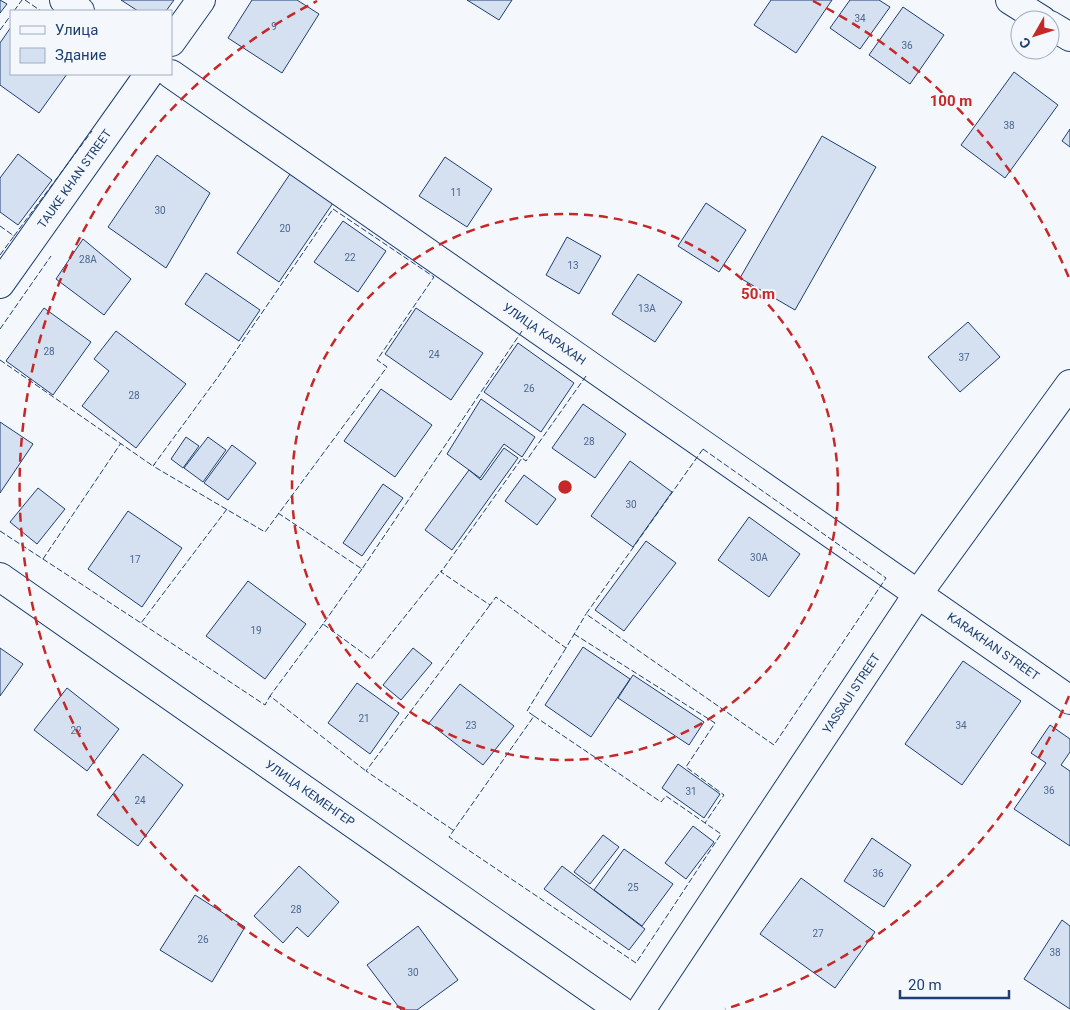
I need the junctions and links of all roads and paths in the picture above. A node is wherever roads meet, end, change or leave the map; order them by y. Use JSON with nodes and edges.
{"nodes":[{"id":1,"x":64,"y":0,"type":"edge"},
{"id":2,"x":201,"y":0,"type":"edge"},
{"id":3,"x":1010,"y":0,"type":"edge"},
{"id":4,"x":79,"y":10,"type":"edge"},
{"id":5,"x":1026,"y":10,"type":"edge"},
{"id":6,"x":172,"y":41,"type":"edge"},
{"id":7,"x":148,"y":75,"type":"edge"},
{"id":8,"x":172,"y":75,"type":"edge"},
{"id":9,"x":0,"y":284,"type":"edge"},
{"id":10,"x":1070,"y":384,"type":"edge"},
{"id":11,"x":0,"y":577,"type":"edge"},
{"id":12,"x":917,"y":595,"type":"junction"},
{"id":13,"x":1070,"y":700,"type":"edge"},
{"id":14,"x":620,"y":1010,"type":"edge"},
{"id":15,"x":641,"y":1010,"type":"edge"}],
"edges":[{"from":1,"to":4,"type":"street"},
{"from":2,"to":6,"type":"street"},
{"from":3,"to":5,"type":"street"},
{"from":7,"to":9,"type":"street","name":"TAUKE KHAN STREET"},
{"from":8,"to":12,"type":"street","name":"УЛИЦА КАРАХАН"},
{"from":10,"to":12,"type":"street","name":"YASSAUI STREET"},
{"from":11,"to":14,"type":"street","name":"УЛИЦА КЕМЕНГЕР"},
{"from":12,"to":13,"type":"street","name":"KARAKHAN STREET"},
{"from":12,"to":15,"type":"street","name":"YASSAUI STREET"}]}
